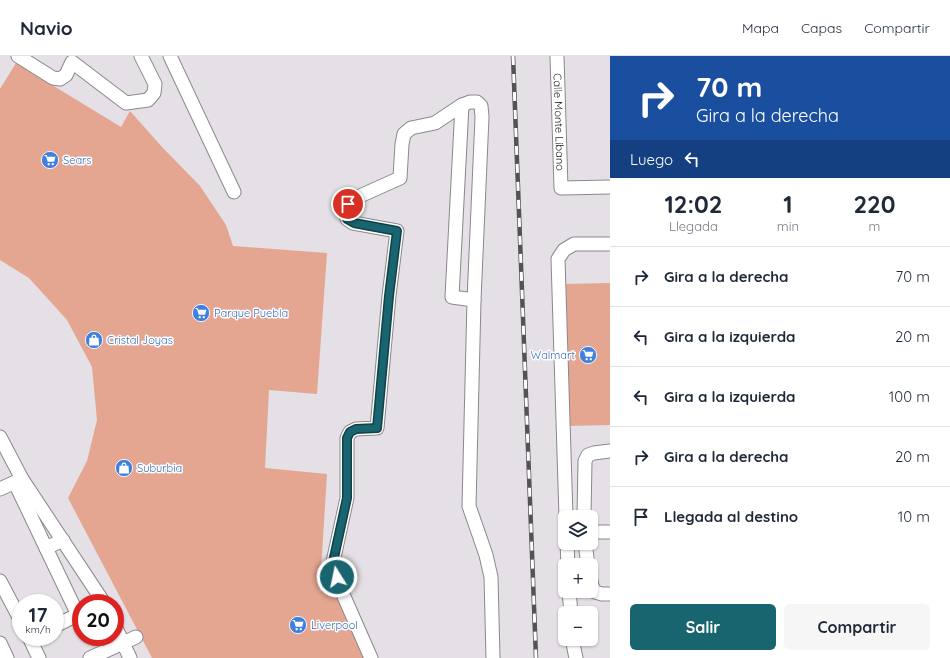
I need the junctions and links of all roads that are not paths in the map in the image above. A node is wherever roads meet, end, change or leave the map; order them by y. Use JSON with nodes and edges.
{"nodes":[{"id":1,"x":18,"y":56,"type":"edge"},
{"id":2,"x":141,"y":56,"type":"edge"},
{"id":3,"x":170,"y":56,"type":"edge"},
{"id":4,"x":557,"y":56,"type":"edge"},
{"id":5,"x":462,"y":106,"type":"junction"},
{"id":6,"x":610,"y":187,"type":"edge"},
{"id":7,"x":234,"y":192,"type":"dead end"},
{"id":8,"x":610,"y":244,"type":"edge"},
{"id":9,"x":474,"y":300,"type":"junction"},
{"id":10,"x":0,"y":437,"type":"edge"},
{"id":11,"x":610,"y":451,"type":"edge"},
{"id":12,"x":4,"y":454,"type":"edge"},
{"id":13,"x":18,"y":481,"type":"junction"},
{"id":14,"x":0,"y":489,"type":"edge"},
{"id":15,"x":566,"y":510,"type":"edge"},
{"id":16,"x":584,"y":510,"type":"edge"},
{"id":17,"x":598,"y":532,"type":"edge"},
{"id":18,"x":610,"y":532,"type":"edge"},
{"id":19,"x":63,"y":540,"type":"junction"},
{"id":20,"x":46,"y":548,"type":"junction"},
{"id":21,"x":0,"y":581,"type":"edge"},
{"id":22,"x":598,"y":593,"type":"edge"},
{"id":23,"x":98,"y":594,"type":"edge"},
{"id":24,"x":610,"y":594,"type":"edge"},
{"id":25,"x":72,"y":600,"type":"edge"},
{"id":26,"x":12,"y":604,"type":"edge"},
{"id":27,"x":136,"y":637,"type":"dead end"},
{"id":28,"x":124,"y":642,"type":"edge"},
{"id":29,"x":0,"y":643,"type":"edge"},
{"id":30,"x":124,"y":644,"type":"edge"},
{"id":31,"x":36,"y":646,"type":"edge"},
{"id":32,"x":115,"y":646,"type":"edge"},
{"id":33,"x":573,"y":646,"type":"edge"},
{"id":34,"x":7,"y":658,"type":"edge"},
{"id":35,"x":39,"y":658,"type":"edge"},
{"id":36,"x":90,"y":658,"type":"edge"},
{"id":37,"x":130,"y":658,"type":"edge"},
{"id":38,"x":371,"y":658,"type":"edge"},
{"id":39,"x":493,"y":658,"type":"edge"},
{"id":40,"x":576,"y":658,"type":"edge"}],
"edges":[{"from":1,"to":2,"type":"street"},
{"from":3,"to":7,"type":"street"},
{"from":4,"to":6,"type":"street","name":"Calle Monte Líbano"},
{"from":5,"to":9,"type":"street"},
{"from":5,"to":9,"type":"street"},
{"from":5,"to":38,"type":"street"},
{"from":8,"to":15,"type":"street"},
{"from":9,"to":39,"type":"street"},
{"from":10,"to":12,"type":"street"},
{"from":11,"to":16,"type":"street"},
{"from":12,"to":13,"type":"street"},
{"from":13,"to":14,"type":"street"},
{"from":13,"to":19,"type":"street"},
{"from":13,"to":20,"type":"street"},
{"from":17,"to":18,"type":"street"},
{"from":19,"to":20,"type":"street"},
{"from":19,"to":23,"type":"street"},
{"from":20,"to":25,"type":"street"},
{"from":21,"to":26,"type":"street"},
{"from":22,"to":24,"type":"street"},
{"from":27,"to":28,"type":"street"},
{"from":29,"to":34,"type":"street"},
{"from":30,"to":37,"type":"street"},
{"from":31,"to":35,"type":"street"},
{"from":32,"to":36,"type":"street"},
{"from":33,"to":40,"type":"street"}]}
